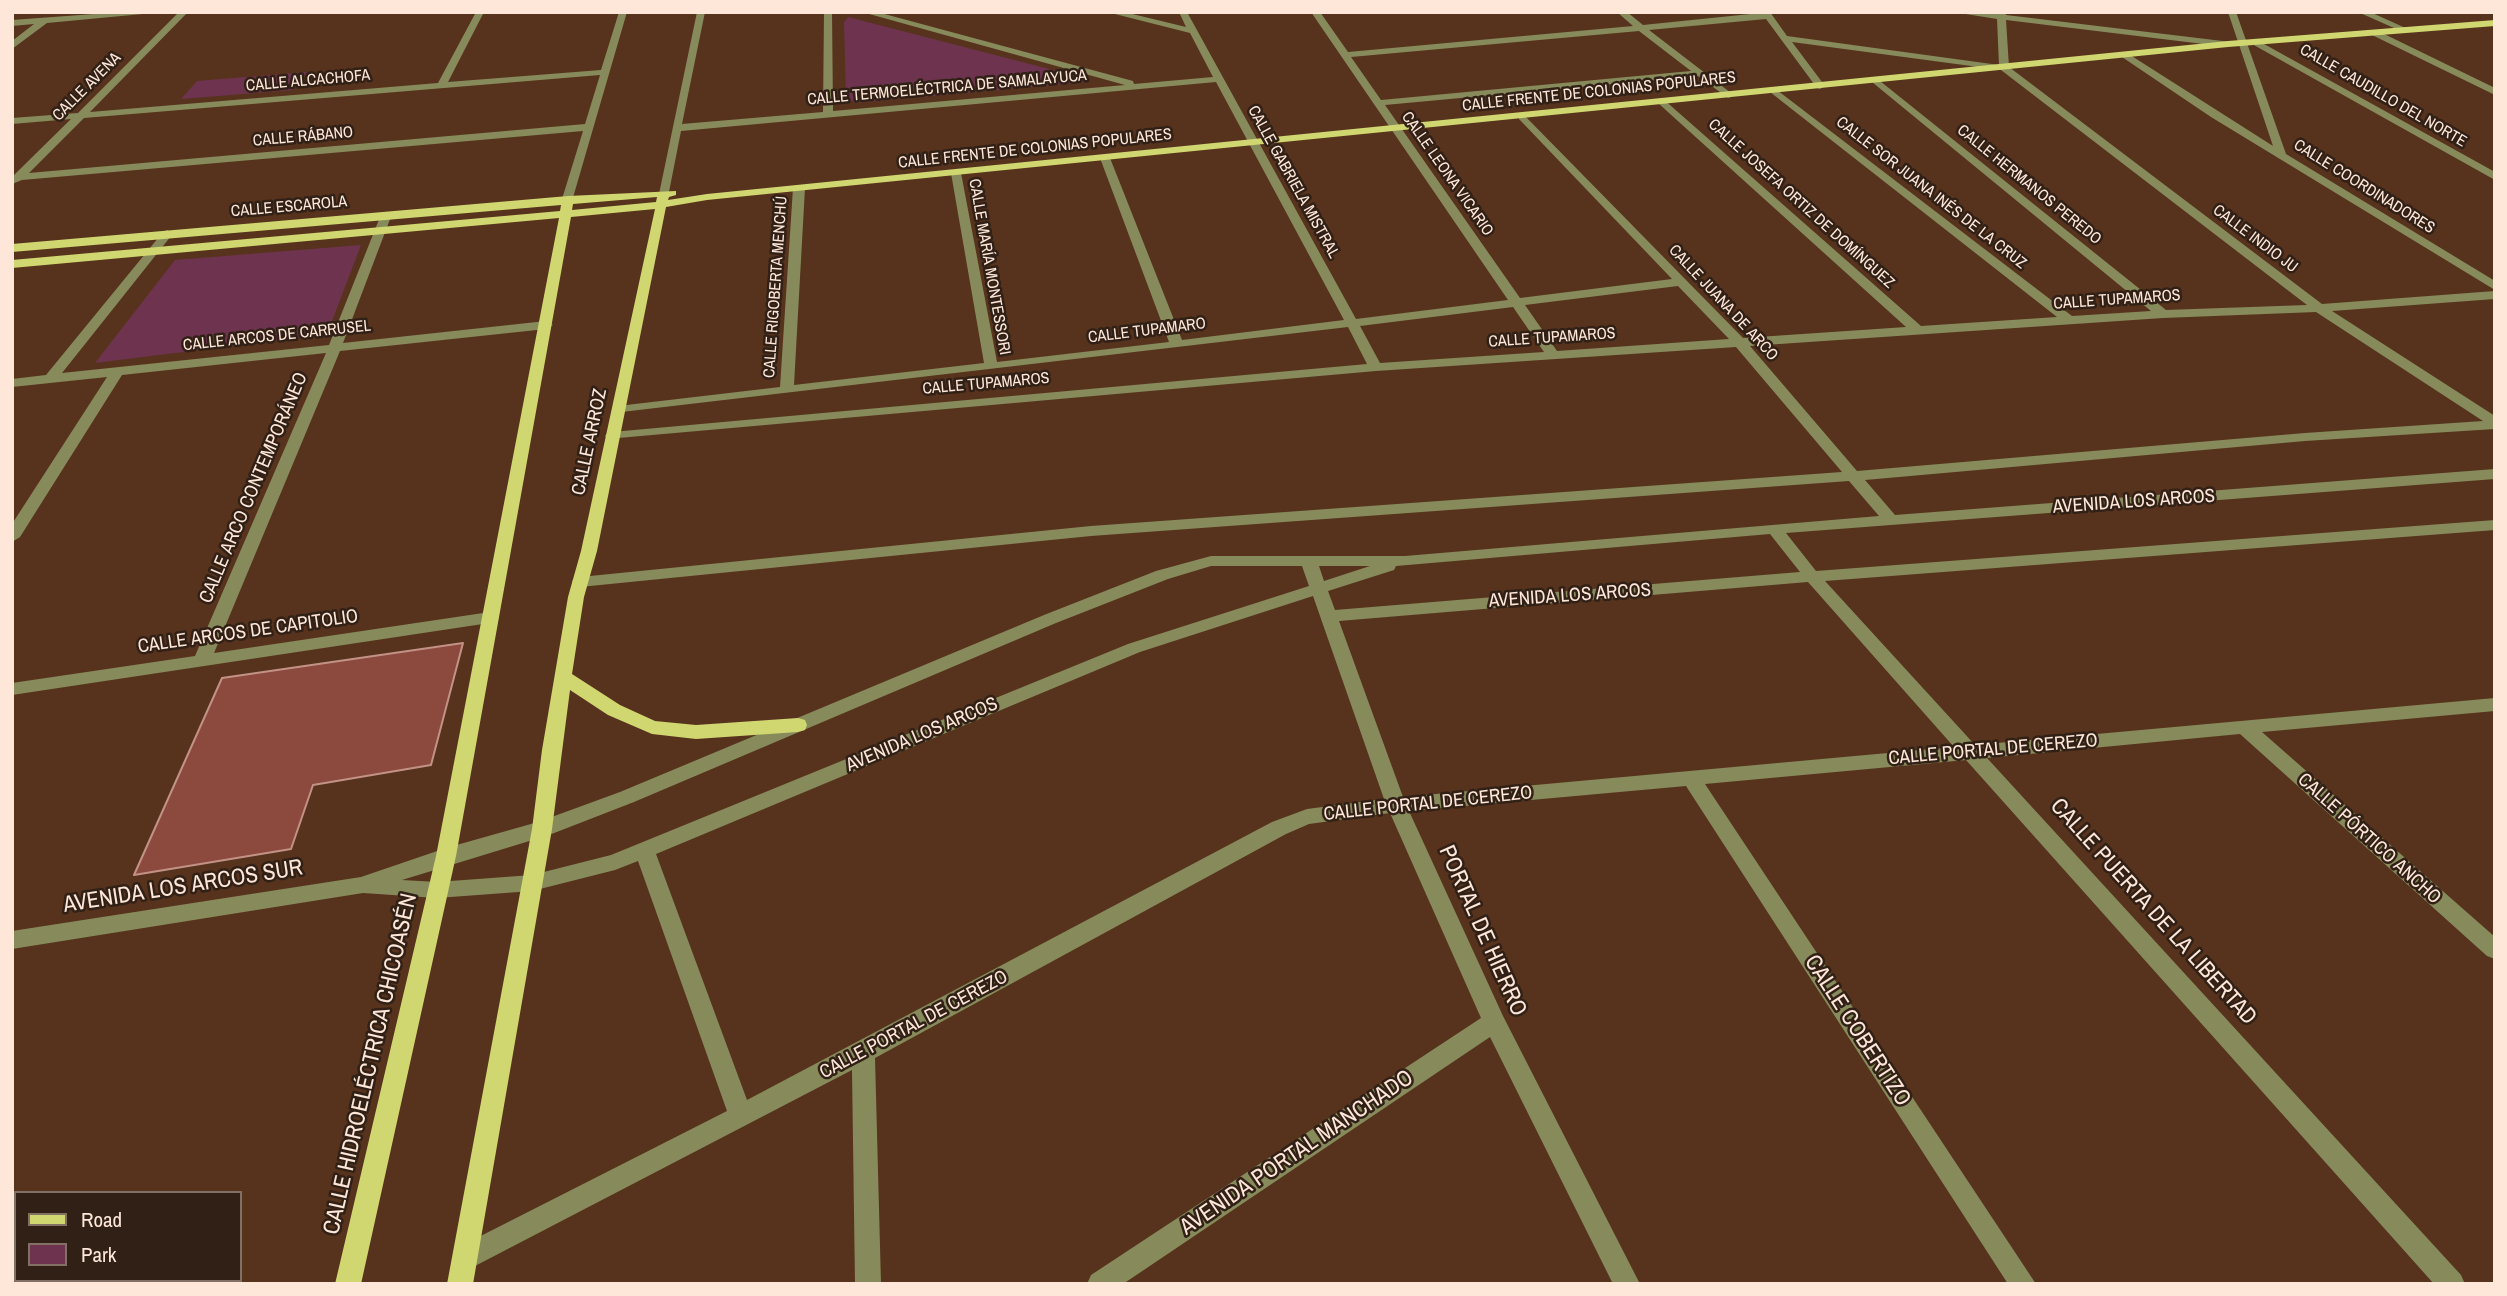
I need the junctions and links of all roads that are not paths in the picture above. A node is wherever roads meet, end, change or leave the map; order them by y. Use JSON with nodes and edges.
{"nodes":[{"id":1,"x":54,"y":12,"type":"edge"},
{"id":2,"x":160,"y":12,"type":"edge"},
{"id":3,"x":184,"y":12,"type":"edge"},
{"id":4,"x":480,"y":12,"type":"edge"},
{"id":5,"x":622,"y":12,"type":"edge"},
{"id":6,"x":701,"y":12,"type":"edge"},
{"id":7,"x":828,"y":12,"type":"edge"},
{"id":8,"x":866,"y":12,"type":"edge"},
{"id":9,"x":1111,"y":12,"type":"edge"},
{"id":10,"x":1183,"y":12,"type":"edge"},
{"id":11,"x":1315,"y":12,"type":"edge"},
{"id":12,"x":1620,"y":12,"type":"edge"},
{"id":13,"x":1957,"y":12,"type":"edge"},
{"id":14,"x":2232,"y":12,"type":"edge"},
{"id":15,"x":2362,"y":12,"type":"edge"},
{"id":16,"x":1767,"y":14,"type":"edge"},
{"id":17,"x":2001,"y":15,"type":"edge"},
{"id":18,"x":44,"y":20,"type":"junction"},
{"id":19,"x":12,"y":23,"type":"edge"},
{"id":20,"x":2495,"y":23,"type":"edge"},
{"id":21,"x":1639,"y":27,"type":"junction"},
{"id":22,"x":2406,"y":30,"type":"junction"},
{"id":23,"x":1194,"y":31,"type":"junction"},
{"id":24,"x":2375,"y":33,"type":"junction"},
{"id":25,"x":1785,"y":38,"type":"junction"},
{"id":26,"x":2250,"y":42,"type":"junction"},
{"id":27,"x":2228,"y":44,"type":"junction"},
{"id":28,"x":12,"y":46,"type":"edge"},
{"id":29,"x":1347,"y":55,"type":"junction"},
{"id":30,"x":2124,"y":55,"type":"junction"},
{"id":31,"x":2001,"y":68,"type":"junction"},
{"id":32,"x":607,"y":72,"type":"junction"},
{"id":33,"x":1699,"y":73,"type":"junction"},
{"id":34,"x":1219,"y":79,"type":"junction"},
{"id":35,"x":1875,"y":80,"type":"junction"},
{"id":36,"x":442,"y":85,"type":"junction"},
{"id":37,"x":1140,"y":86,"type":"junction"},
{"id":38,"x":1821,"y":86,"type":"junction"},
{"id":39,"x":1773,"y":90,"type":"junction"},
{"id":40,"x":2495,"y":92,"type":"edge"},
{"id":41,"x":1728,"y":95,"type":"junction"},
{"id":42,"x":1662,"y":101,"type":"junction"},
{"id":43,"x":1379,"y":103,"type":"junction"},
{"id":44,"x":828,"y":115,"type":"junction"},
{"id":45,"x":80,"y":116,"type":"junction"},
{"id":46,"x":1523,"y":117,"type":"junction"},
{"id":47,"x":12,"y":121,"type":"edge"},
{"id":48,"x":590,"y":127,"type":"junction"},
{"id":49,"x":677,"y":128,"type":"junction"},
{"id":50,"x":1395,"y":128,"type":"junction"},
{"id":51,"x":1253,"y":144,"type":"junction"},
{"id":52,"x":2281,"y":154,"type":"junction"},
{"id":53,"x":1105,"y":158,"type":"junction"},
{"id":54,"x":956,"y":173,"type":"junction"},
{"id":55,"x":2495,"y":177,"type":"edge"},
{"id":56,"x":15,"y":180,"type":"edge"},
{"id":57,"x":799,"y":188,"type":"junction"},
{"id":58,"x":662,"y":199,"type":"junction"},
{"id":59,"x":567,"y":206,"type":"junction"},
{"id":60,"x":386,"y":214,"type":"junction"},
{"id":61,"x":379,"y":231,"type":"junction"},
{"id":62,"x":167,"y":234,"type":"junction"},
{"id":63,"x":12,"y":248,"type":"edge"},
{"id":64,"x":154,"y":251,"type":"junction"},
{"id":65,"x":12,"y":264,"type":"edge"},
{"id":66,"x":1680,"y":282,"type":"junction"},
{"id":67,"x":2495,"y":286,"type":"edge"},
{"id":68,"x":2495,"y":295,"type":"edge"},
{"id":69,"x":1519,"y":303,"type":"junction"},
{"id":70,"x":2319,"y":308,"type":"junction"},
{"id":71,"x":2163,"y":314,"type":"junction"},
{"id":72,"x":2069,"y":320,"type":"junction"},
{"id":73,"x":1353,"y":324,"type":"junction"},
{"id":74,"x":546,"y":325,"type":"junction"},
{"id":75,"x":1918,"y":331,"type":"junction"},
{"id":76,"x":1740,"y":343,"type":"junction"},
{"id":77,"x":1177,"y":345,"type":"junction"},
{"id":78,"x":335,"y":347,"type":"junction"},
{"id":79,"x":1553,"y":355,"type":"junction"},
{"id":80,"x":991,"y":366,"type":"junction"},
{"id":81,"x":1376,"y":367,"type":"junction"},
{"id":82,"x":118,"y":371,"type":"junction"},
{"id":83,"x":50,"y":379,"type":"junction"},
{"id":84,"x":12,"y":383,"type":"edge"},
{"id":85,"x":787,"y":389,"type":"junction"},
{"id":86,"x":618,"y":410,"type":"junction"},
{"id":87,"x":2495,"y":424,"type":"edge"},
{"id":88,"x":612,"y":436,"type":"junction"},
{"id":89,"x":2495,"y":474,"type":"edge"},
{"id":90,"x":1853,"y":476,"type":"junction"},
{"id":91,"x":1891,"y":520,"type":"junction"},
{"id":92,"x":2492,"y":528,"type":"edge"},
{"id":93,"x":1774,"y":529,"type":"junction"},
{"id":94,"x":12,"y":537,"type":"edge"},
{"id":95,"x":1405,"y":561,"type":"junction"},
{"id":96,"x":1309,"y":562,"type":"junction"},
{"id":97,"x":1813,"y":578,"type":"junction"},
{"id":98,"x":580,"y":582,"type":"junction"},
{"id":99,"x":1317,"y":589,"type":"junction"},
{"id":100,"x":1327,"y":616,"type":"junction"},
{"id":101,"x":490,"y":618,"type":"junction"},
{"id":102,"x":201,"y":660,"type":"junction"},
{"id":103,"x":562,"y":676,"type":"junction"},
{"id":104,"x":12,"y":688,"type":"edge"},
{"id":105,"x":2495,"y":704,"type":"edge"},
{"id":106,"x":799,"y":725,"type":"junction"},
{"id":107,"x":2244,"y":727,"type":"junction"},
{"id":108,"x":1973,"y":752,"type":"junction"},
{"id":109,"x":1691,"y":778,"type":"junction"},
{"id":110,"x":1396,"y":805,"type":"junction"},
{"id":111,"x":542,"y":830,"type":"junction"},
{"id":112,"x":644,"y":850,"type":"junction"},
{"id":113,"x":446,"y":856,"type":"junction"},
{"id":114,"x":531,"y":883,"type":"junction"},
{"id":115,"x":361,"y":886,"type":"junction"},
{"id":116,"x":438,"y":890,"type":"junction"},
{"id":117,"x":12,"y":940,"type":"edge"},
{"id":118,"x":2495,"y":950,"type":"edge"},
{"id":119,"x":1494,"y":1022,"type":"junction"},
{"id":120,"x":863,"y":1053,"type":"junction"},
{"id":121,"x":741,"y":1116,"type":"junction"},
{"id":122,"x":466,"y":1257,"type":"junction"},
{"id":123,"x":348,"y":1284,"type":"edge"},
{"id":124,"x":460,"y":1284,"type":"edge"},
{"id":125,"x":869,"y":1284,"type":"edge"},
{"id":126,"x":1100,"y":1284,"type":"edge"},
{"id":127,"x":1627,"y":1284,"type":"edge"},
{"id":128,"x":2023,"y":1284,"type":"edge"},
{"id":129,"x":2452,"y":1284,"type":"edge"}],
"edges":[{"from":1,"to":18,"type":"street"},
{"from":2,"to":18,"type":"street"},
{"from":3,"to":45,"type":"street","name":"CALLE AVENA"},
{"from":4,"to":36,"type":"street"},
{"from":5,"to":32,"type":"street"},
{"from":6,"to":49,"type":"street","name":"CALLE ARROZ"},
{"from":7,"to":44,"type":"street"},
{"from":8,"to":37,"type":"street"},
{"from":9,"to":23,"type":"street"},
{"from":10,"to":23,"type":"street","name":"CALLE GABRIELA MISTRAL"},
{"from":11,"to":29,"type":"street","name":"CALLE LEONA VICARIO"},
{"from":12,"to":21,"type":"street"},
{"from":13,"to":17,"type":"street"},
{"from":14,"to":26,"type":"street"},
{"from":15,"to":22,"type":"street"},
{"from":16,"to":21,"type":"street"},
{"from":16,"to":25,"type":"street"},
{"from":17,"to":27,"type":"street"},
{"from":17,"to":31,"type":"street"},
{"from":18,"to":19,"type":"street"},
{"from":18,"to":28,"type":"street"},
{"from":20,"to":22,"type":"main road","name":"CALLE FRENTE DE COLONIAS POPULARES"},
{"from":21,"to":29,"type":"street"},
{"from":21,"to":33,"type":"street"},
{"from":22,"to":24,"type":"main road","name":"CALLE FRENTE DE COLONIAS POPULARES"},
{"from":23,"to":34,"type":"street","name":"CALLE GABRIELA MISTRAL"},
{"from":24,"to":26,"type":"main road","name":"CALLE FRENTE DE COLONIAS POPULARES"},
{"from":24,"to":40,"type":"street"},
{"from":25,"to":31,"type":"street"},
{"from":25,"to":38,"type":"street"},
{"from":26,"to":27,"type":"main road","name":"CALLE FRENTE DE COLONIAS POPULARES"},
{"from":26,"to":52,"type":"street"},
{"from":26,"to":55,"type":"street","name":"CALLE CAUDILLO DEL NORTE"},
{"from":27,"to":30,"type":"main road","name":"CALLE FRENTE DE COLONIAS POPULARES"},
{"from":29,"to":43,"type":"street","name":"CALLE LEONA VICARIO"},
{"from":30,"to":31,"type":"main road","name":"CALLE FRENTE DE COLONIAS POPULARES"},
{"from":30,"to":52,"type":"street","name":"CALLE COORDINADORES"},
{"from":31,"to":35,"type":"main road","name":"CALLE FRENTE DE COLONIAS POPULARES"},
{"from":31,"to":70,"type":"street","name":"CALLE INDIO JU"},
{"from":32,"to":36,"type":"street","name":"CALLE ALCACHOFA"},
{"from":32,"to":48,"type":"street"},
{"from":33,"to":41,"type":"street"},
{"from":33,"to":43,"type":"street"},
{"from":34,"to":37,"type":"street","name":"CALLE TERMOELÉCTRICA DE SAMALAYUCA"},
{"from":34,"to":51,"type":"street","name":"CALLE GABRIELA MISTRAL"},
{"from":35,"to":38,"type":"main road","name":"CALLE FRENTE DE COLONIAS POPULARES"},
{"from":35,"to":71,"type":"street","name":"CALLE HERMANOS PEREDO"},
{"from":36,"to":45,"type":"street","name":"CALLE ALCACHOFA"},
{"from":37,"to":44,"type":"street","name":"CALLE TERMOELÉCTRICA DE SAMALAYUCA"},
{"from":38,"to":39,"type":"main road","name":"CALLE FRENTE DE COLONIAS POPULARES"},
{"from":39,"to":41,"type":"main road","name":"CALLE FRENTE DE COLONIAS POPULARES"},
{"from":39,"to":72,"type":"street","name":"CALLE SOR JUANA INÉS DE LA CRUZ"},
{"from":41,"to":42,"type":"main road","name":"CALLE FRENTE DE COLONIAS POPULARES"},
{"from":42,"to":46,"type":"main road","name":"CALLE FRENTE DE COLONIAS POPULARES"},
{"from":42,"to":75,"type":"street","name":"CALLE JOSEFA ORTIZ DE DOMÍNGUEZ"},
{"from":43,"to":50,"type":"street","name":"CALLE LEONA VICARIO"},
{"from":44,"to":49,"type":"street","name":"CALLE TERMOELÉCTRICA DE SAMALAYUCA"},
{"from":45,"to":47,"type":"street","name":"CALLE ALCACHOFA"},
{"from":45,"to":56,"type":"street","name":"CALLE AVENA"},
{"from":46,"to":50,"type":"main road","name":"CALLE FRENTE DE COLONIAS POPULARES"},
{"from":46,"to":66,"type":"street","name":"CALLE JUANA DE ARCO"},
{"from":48,"to":56,"type":"street","name":"CALLE RÁBANO"},
{"from":48,"to":59,"type":"street"},
{"from":49,"to":58,"type":"street","name":"CALLE ARROZ"},
{"from":50,"to":51,"type":"main road","name":"CALLE FRENTE DE COLONIAS POPULARES"},
{"from":50,"to":69,"type":"street","name":"CALLE LEONA VICARIO"},
{"from":51,"to":53,"type":"main road","name":"CALLE FRENTE DE COLONIAS POPULARES"},
{"from":51,"to":73,"type":"street","name":"CALLE GABRIELA MISTRAL"},
{"from":52,"to":67,"type":"street","name":"CALLE COORDINADORES"},
{"from":53,"to":54,"type":"main road","name":"CALLE FRENTE DE COLONIAS POPULARES"},
{"from":53,"to":77,"type":"street"},
{"from":54,"to":57,"type":"main road","name":"CALLE FRENTE DE COLONIAS POPULARES"},
{"from":54,"to":80,"type":"street","name":"CALLE MARÍA MONTESSORI"},
{"from":57,"to":58,"type":"main road","name":"CALLE FRENTE DE COLONIAS POPULARES"},
{"from":57,"to":85,"type":"street","name":"CALLE RIGOBERTA MENCHÚ"},
{"from":58,"to":59,"type":"main road","name":"CALLE FRENTE DE COLONIAS POPULARES"},
{"from":58,"to":86,"type":"main road","name":"CALLE ARROZ"},
{"from":59,"to":60,"type":"main road","name":"CALLE ESCAROLA"},
{"from":59,"to":61,"type":"main road","name":"CALLE ESCAROLA"},
{"from":59,"to":74,"type":"main road"},
{"from":60,"to":61,"type":"street","name":"CALLE ARCO CONTEMPORÁNEO"},
{"from":60,"to":62,"type":"main road","name":"CALLE ESCAROLA"},
{"from":61,"to":64,"type":"main road","name":"CALLE ESCAROLA"},
{"from":61,"to":78,"type":"street","name":"CALLE ARCO CONTEMPORÁNEO"},
{"from":62,"to":63,"type":"main road","name":"CALLE ESCAROLA"},
{"from":62,"to":64,"type":"street"},
{"from":64,"to":65,"type":"main road","name":"CALLE ESCAROLA"},
{"from":64,"to":83,"type":"street"},
{"from":66,"to":69,"type":"street","name":"CALLE TUPAMARO"},
{"from":66,"to":76,"type":"street","name":"CALLE JUANA DE ARCO"},
{"from":68,"to":70,"type":"street","name":"CALLE TUPAMAROS"},
{"from":69,"to":73,"type":"street","name":"CALLE TUPAMARO"},
{"from":69,"to":79,"type":"street","name":"CALLE LEONA VICARIO"},
{"from":70,"to":71,"type":"street","name":"CALLE TUPAMAROS"},
{"from":70,"to":87,"type":"street","name":"CALLE INDIO JU"},
{"from":71,"to":72,"type":"street","name":"CALLE TUPAMAROS"},
{"from":72,"to":75,"type":"street","name":"CALLE TUPAMAROS"},
{"from":73,"to":77,"type":"street","name":"CALLE TUPAMARO"},
{"from":73,"to":81,"type":"street","name":"CALLE GABRIELA MISTRAL"},
{"from":74,"to":78,"type":"street","name":"CALLE ARCOS DE CARRUSEL"},
{"from":74,"to":101,"type":"main road"},
{"from":75,"to":76,"type":"street","name":"CALLE TUPAMAROS"},
{"from":76,"to":79,"type":"street","name":"CALLE TUPAMAROS"},
{"from":76,"to":90,"type":"street","name":"CALLE JUANA DE ARCO"},
{"from":77,"to":80,"type":"street","name":"CALLE TUPAMARO"},
{"from":78,"to":82,"type":"street","name":"CALLE ARCOS DE CARRUSEL"},
{"from":78,"to":102,"type":"street","name":"CALLE ARCO CONTEMPORÁNEO"},
{"from":79,"to":81,"type":"street","name":"CALLE TUPAMAROS"},
{"from":80,"to":85,"type":"street","name":"CALLE TUPAMARO"},
{"from":81,"to":88,"type":"street","name":"CALLE TUPAMAROS"},
{"from":82,"to":83,"type":"street","name":"CALLE ARCOS DE CARRUSEL"},
{"from":82,"to":94,"type":"street"},
{"from":83,"to":84,"type":"street","name":"CALLE ARCOS DE CARRUSEL"},
{"from":85,"to":86,"type":"street","name":"CALLE TUPAMARO"},
{"from":86,"to":88,"type":"main road","name":"CALLE ARROZ"},
{"from":87,"to":90,"type":"street"},
{"from":88,"to":98,"type":"main road","name":"CALLE ARROZ"},
{"from":89,"to":91,"type":"street","name":"AVENIDA LOS ARCOS"},
{"from":90,"to":91,"type":"street","name":"CALLE JUANA DE ARCO"},
{"from":90,"to":98,"type":"street"},
{"from":91,"to":93,"type":"street","name":"AVENIDA LOS ARCOS"},
{"from":92,"to":97,"type":"street","name":"AVENIDA LOS ARCOS"},
{"from":93,"to":95,"type":"street","name":"AVENIDA LOS ARCOS"},
{"from":93,"to":97,"type":"street"},
{"from":95,"to":96,"type":"street","name":"AVENIDA LOS ARCOS"},
{"from":95,"to":99,"type":"street","name":"AVENIDA LOS ARCOS"},
{"from":96,"to":99,"type":"street","name":"PORTAL DE HIERRO"},
{"from":96,"to":106,"type":"street","name":"AVENIDA LOS ARCOS"},
{"from":97,"to":100,"type":"street","name":"AVENIDA LOS ARCOS"},
{"from":97,"to":108,"type":"street","name":"CALLE PUERTA DE LA LIBERTAD"},
{"from":98,"to":103,"type":"main road","name":"CALLE ARROZ"},
{"from":99,"to":100,"type":"street","name":"PORTAL DE HIERRO"},
{"from":99,"to":112,"type":"street","name":"AVENIDA LOS ARCOS"},
{"from":100,"to":110,"type":"street","name":"PORTAL DE HIERRO"},
{"from":101,"to":102,"type":"street","name":"CALLE ARCOS DE CAPITOLIO"},
{"from":101,"to":113,"type":"main road"},
{"from":102,"to":104,"type":"street","name":"CALLE ARCOS DE CAPITOLIO"},
{"from":103,"to":106,"type":"main road"},
{"from":103,"to":111,"type":"main road","name":"CALLE ARROZ"},
{"from":105,"to":107,"type":"street","name":"CALLE PORTAL DE CEREZO"},
{"from":106,"to":111,"type":"street","name":"AVENIDA LOS ARCOS"},
{"from":107,"to":108,"type":"street","name":"CALLE PORTAL DE CEREZO"},
{"from":107,"to":118,"type":"street","name":"CALLE PÓRTICO ANCHO"},
{"from":108,"to":109,"type":"street","name":"CALLE PORTAL DE CEREZO"},
{"from":108,"to":129,"type":"street","name":"CALLE PUERTA DE LA LIBERTAD"},
{"from":109,"to":110,"type":"street","name":"CALLE PORTAL DE CEREZO"},
{"from":109,"to":128,"type":"street","name":"CALLE COBERTIZO"},
{"from":110,"to":119,"type":"street","name":"PORTAL DE HIERRO"},
{"from":110,"to":120,"type":"street","name":"CALLE PORTAL DE CEREZO"},
{"from":111,"to":113,"type":"street","name":"AVENIDA LOS ARCOS"},
{"from":111,"to":114,"type":"main road","name":"CALLE ARROZ"},
{"from":112,"to":114,"type":"street","name":"AVENIDA LOS ARCOS"},
{"from":112,"to":121,"type":"street"},
{"from":113,"to":115,"type":"street","name":"AVENIDA LOS ARCOS SUR"},
{"from":113,"to":116,"type":"main road","name":"CALLE HIDROELÉCTRICA CHICOASÉN"},
{"from":114,"to":116,"type":"street","name":"AVENIDA LOS ARCOS"},
{"from":114,"to":122,"type":"main road"},
{"from":115,"to":116,"type":"street","name":"AVENIDA LOS ARCOS SUR"},
{"from":115,"to":117,"type":"street","name":"AVENIDA LOS ARCOS SUR"},
{"from":116,"to":123,"type":"main road","name":"CALLE HIDROELÉCTRICA CHICOASÉN"},
{"from":119,"to":126,"type":"street","name":"AVENIDA PORTAL MANCHADO"},
{"from":119,"to":127,"type":"street","name":"PORTAL DE HIERRO"},
{"from":120,"to":121,"type":"street","name":"CALLE PORTAL DE CEREZO"},
{"from":120,"to":125,"type":"street"},
{"from":121,"to":122,"type":"street","name":"CALLE PORTAL DE CEREZO"},
{"from":122,"to":124,"type":"main road"}]}
